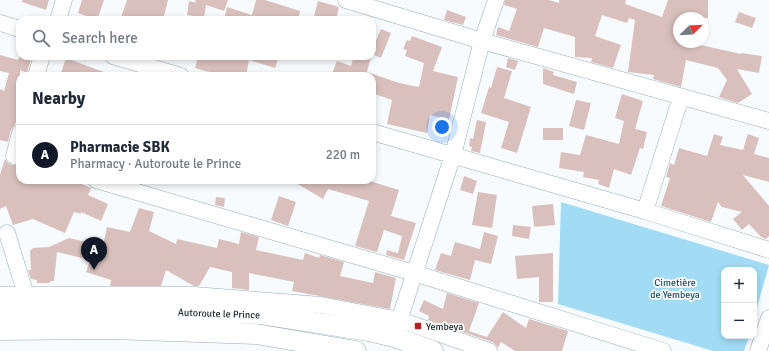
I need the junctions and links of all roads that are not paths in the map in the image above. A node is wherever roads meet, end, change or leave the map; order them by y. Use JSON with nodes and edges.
{"nodes":[{"id":1,"x":64,"y":0,"type":"edge"},
{"id":2,"x":346,"y":0,"type":"edge"},
{"id":3,"x":496,"y":0,"type":"edge"},
{"id":4,"x":59,"y":16,"type":"edge"},
{"id":5,"x":0,"y":23,"type":"edge"},
{"id":6,"x":16,"y":28,"type":"edge"},
{"id":7,"x":482,"y":41,"type":"junction"},
{"id":8,"x":41,"y":60,"type":"edge"},
{"id":9,"x":126,"y":60,"type":"edge"},
{"id":10,"x":37,"y":72,"type":"edge"},
{"id":11,"x":167,"y":72,"type":"edge"},
{"id":12,"x":681,"y":97,"type":"junction"},
{"id":13,"x":769,"y":121,"type":"edge"},
{"id":14,"x":376,"y":133,"type":"edge"},
{"id":15,"x":16,"y":143,"type":"edge"},
{"id":16,"x":11,"y":155,"type":"edge"},
{"id":17,"x":452,"y":155,"type":"junction"},
{"id":18,"x":110,"y":184,"type":"edge"},
{"id":19,"x":646,"y":211,"type":"junction"},
{"id":20,"x":7,"y":233,"type":"dead end"},
{"id":21,"x":769,"y":250,"type":"edge"},
{"id":22,"x":414,"y":273,"type":"junction"},
{"id":23,"x":0,"y":295,"type":"edge"},
{"id":24,"x":26,"y":295,"type":"junction"},
{"id":25,"x":0,"y":310,"type":"edge"},
{"id":26,"x":769,"y":318,"type":"edge"},
{"id":27,"x":397,"y":329,"type":"junction"},
{"id":28,"x":0,"y":330,"type":"edge"},
{"id":29,"x":356,"y":351,"type":"edge"},
{"id":30,"x":433,"y":351,"type":"edge"},
{"id":31,"x":489,"y":351,"type":"edge"},
{"id":32,"x":663,"y":351,"type":"edge"},
{"id":33,"x":758,"y":351,"type":"edge"}],
"edges":[{"from":1,"to":4,"type":"street"},
{"from":2,"to":7,"type":"street"},
{"from":3,"to":7,"type":"street"},
{"from":5,"to":6,"type":"street"},
{"from":7,"to":12,"type":"street"},
{"from":7,"to":17,"type":"street"},
{"from":8,"to":10,"type":"street"},
{"from":9,"to":11,"type":"street"},
{"from":12,"to":13,"type":"street"},
{"from":12,"to":19,"type":"street"},
{"from":14,"to":17,"type":"street"},
{"from":15,"to":16,"type":"street"},
{"from":17,"to":19,"type":"street"},
{"from":17,"to":22,"type":"street"},
{"from":18,"to":22,"type":"street"},
{"from":19,"to":21,"type":"street"},
{"from":20,"to":24,"type":"street"},
{"from":22,"to":27,"type":"street"},
{"from":22,"to":32,"type":"street"},
{"from":23,"to":24,"type":"street"},
{"from":24,"to":27,"type":"street"},
{"from":25,"to":27,"type":"main road","name":"Autoroute le Prince"},
{"from":26,"to":33,"type":"street"},
{"from":27,"to":30,"type":"main road","name":"Autoroute le Prince"},
{"from":27,"to":31,"type":"street"},
{"from":28,"to":29,"type":"main road","name":"Autoroute le Prince"}]}
